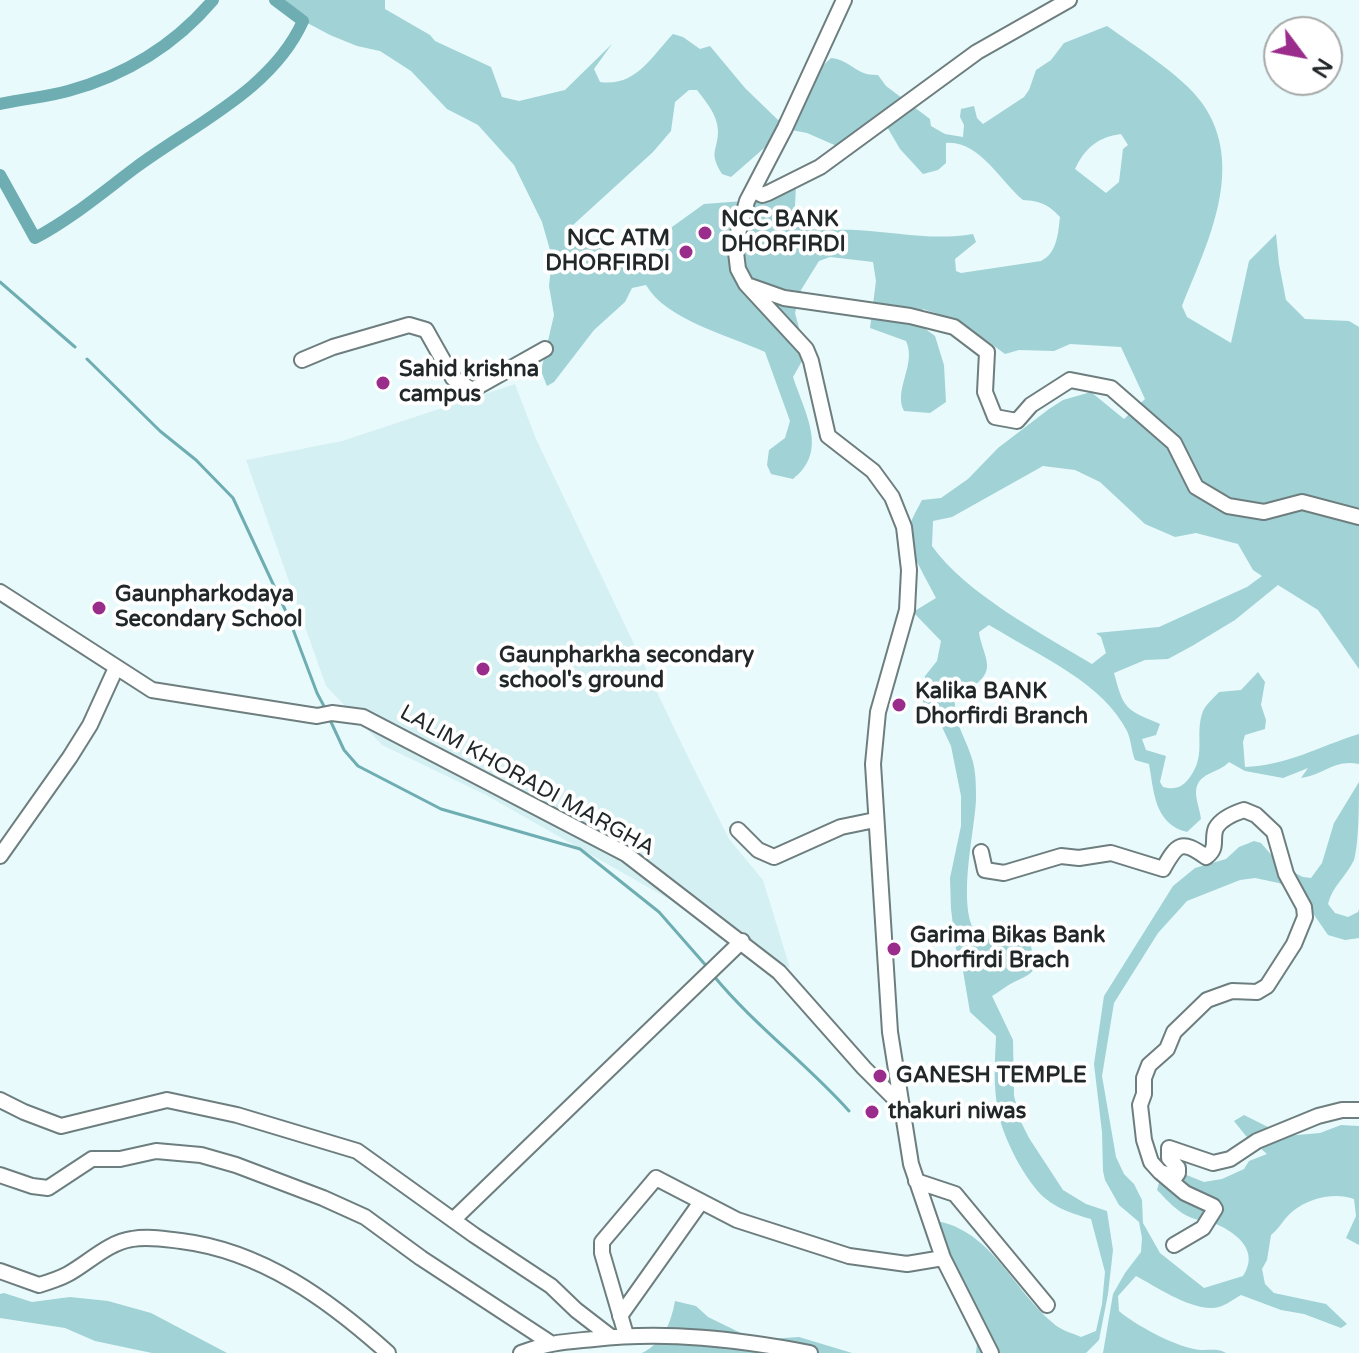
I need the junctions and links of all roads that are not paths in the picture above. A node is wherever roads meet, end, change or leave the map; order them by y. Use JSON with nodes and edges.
{"nodes":[{"id":1,"x":844,"y":0,"type":"edge"},
{"id":2,"x":1069,"y":0,"type":"edge"},
{"id":3,"x":754,"y":187,"type":"junction"},
{"id":4,"x":746,"y":284,"type":"junction"},
{"id":5,"x":545,"y":349,"type":"dead end"},
{"id":6,"x":302,"y":360,"type":"dead end"},
{"id":7,"x":1359,"y":517,"type":"edge"},
{"id":8,"x":0,"y":592,"type":"edge"},
{"id":9,"x":116,"y":668,"type":"junction"},
{"id":10,"x":875,"y":820,"type":"junction"},
{"id":11,"x":738,"y":830,"type":"dead end"},
{"id":12,"x":981,"y":852,"type":"dead end"},
{"id":13,"x":0,"y":856,"type":"edge"},
{"id":14,"x":742,"y":941,"type":"junction"},
{"id":15,"x":0,"y":1100,"type":"edge"},
{"id":16,"x":900,"y":1105,"type":"junction"},
{"id":17,"x":1359,"y":1110,"type":"edge"},
{"id":18,"x":1160,"y":1172,"type":"junction"},
{"id":19,"x":0,"y":1175,"type":"edge"},
{"id":20,"x":916,"y":1181,"type":"junction"},
{"id":21,"x":701,"y":1202,"type":"junction"},
{"id":22,"x":453,"y":1220,"type":"junction"},
{"id":23,"x":1174,"y":1245,"type":"dead end"},
{"id":24,"x":943,"y":1258,"type":"junction"},
{"id":25,"x":0,"y":1271,"type":"edge"},
{"id":26,"x":1047,"y":1305,"type":"dead end"},
{"id":27,"x":620,"y":1316,"type":"junction"},
{"id":28,"x":618,"y":1336,"type":"junction"},
{"id":29,"x":549,"y":1342,"type":"junction"},
{"id":30,"x":388,"y":1353,"type":"edge"},
{"id":31,"x":521,"y":1353,"type":"edge"},
{"id":32,"x":810,"y":1353,"type":"edge"},
{"id":33,"x":991,"y":1353,"type":"edge"}],
"edges":[{"from":1,"to":3,"type":"street"},
{"from":2,"to":3,"type":"street"},
{"from":3,"to":4,"type":"street"},
{"from":4,"to":7,"type":"street"},
{"from":4,"to":10,"type":"street"},
{"from":5,"to":6,"type":"street"},
{"from":8,"to":9,"type":"street"},
{"from":9,"to":13,"type":"street"},
{"from":9,"to":14,"type":"street","name":"LALIM KHORADI MARGHA"},
{"from":10,"to":11,"type":"street"},
{"from":10,"to":16,"type":"street"},
{"from":12,"to":18,"type":"street"},
{"from":14,"to":16,"type":"street","name":"LALIM KHORADI MARGHA"},
{"from":14,"to":22,"type":"street"},
{"from":15,"to":22,"type":"street"},
{"from":16,"to":20,"type":"street"},
{"from":17,"to":18,"type":"street"},
{"from":18,"to":23,"type":"street"},
{"from":19,"to":29,"type":"street"},
{"from":20,"to":24,"type":"street"},
{"from":20,"to":26,"type":"street"},
{"from":21,"to":24,"type":"street"},
{"from":21,"to":27,"type":"street"},
{"from":21,"to":27,"type":"street"},
{"from":22,"to":28,"type":"street"},
{"from":24,"to":33,"type":"street"},
{"from":25,"to":30,"type":"street"},
{"from":27,"to":28,"type":"street"},
{"from":28,"to":29,"type":"street"},
{"from":28,"to":32,"type":"street"},
{"from":29,"to":31,"type":"street"}]}
